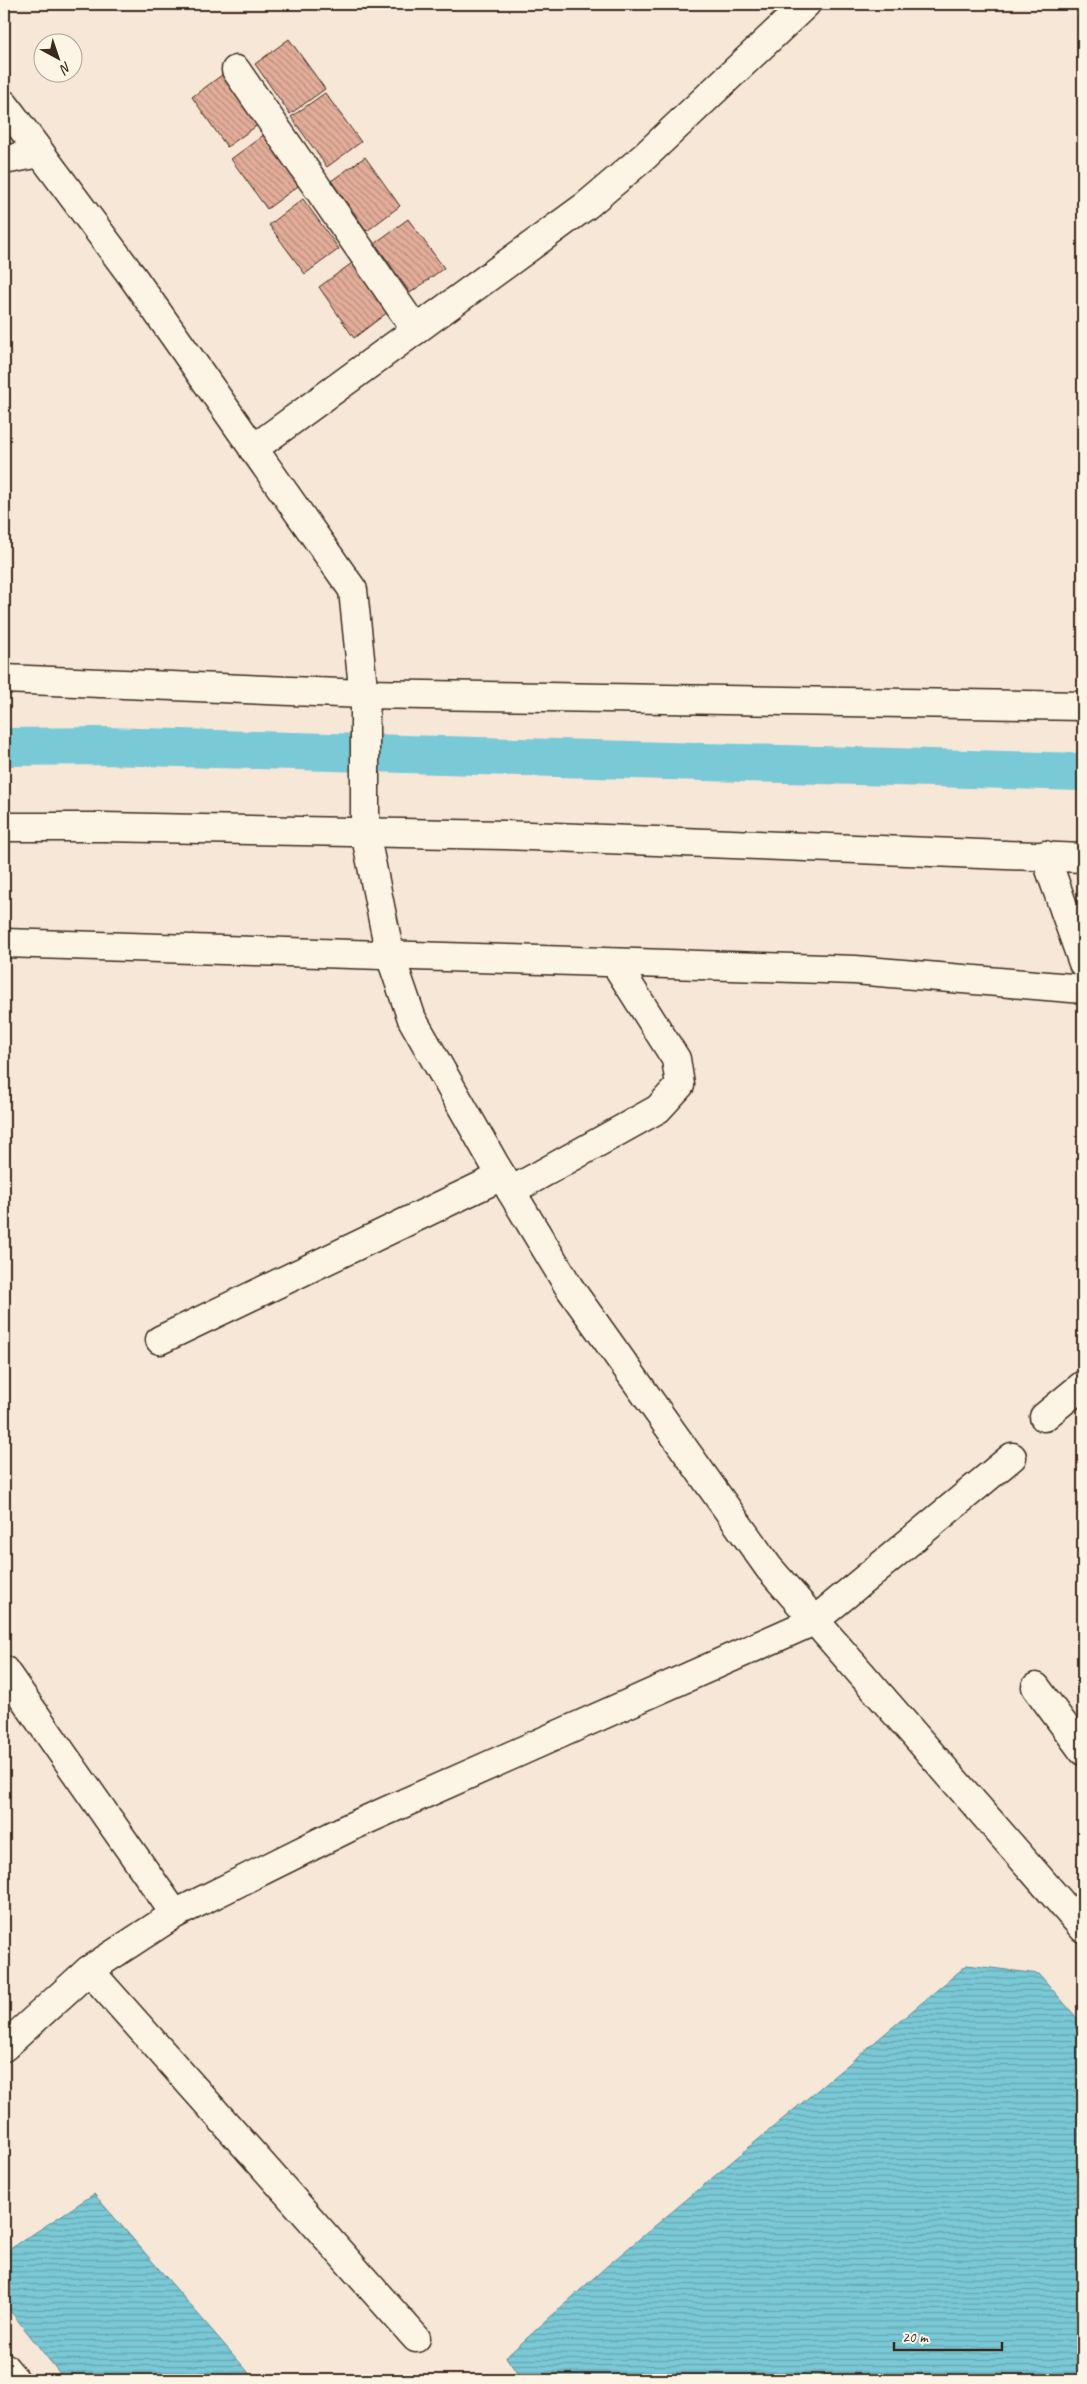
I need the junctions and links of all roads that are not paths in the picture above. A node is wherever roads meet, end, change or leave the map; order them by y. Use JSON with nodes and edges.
{"nodes":[{"id":1,"x":806,"y":4,"type":"edge"},
{"id":2,"x":236,"y":70,"type":"dead end"},
{"id":3,"x":4,"y":104,"type":"edge"},
{"id":4,"x":40,"y":153,"type":"junction"},
{"id":5,"x":4,"y":160,"type":"edge"},
{"id":6,"x":416,"y":330,"type":"junction"},
{"id":7,"x":253,"y":448,"type":"junction"},
{"id":8,"x":4,"y":679,"type":"edge"},
{"id":9,"x":364,"y":700,"type":"junction"},
{"id":10,"x":1083,"y":706,"type":"edge"},
{"id":11,"x":4,"y":827,"type":"edge"},
{"id":12,"x":365,"y":827,"type":"junction"},
{"id":13,"x":1045,"y":855,"type":"junction"},
{"id":14,"x":1083,"y":858,"type":"edge"},
{"id":15,"x":4,"y":943,"type":"edge"},
{"id":16,"x":390,"y":955,"type":"junction"},
{"id":17,"x":615,"y":963,"type":"junction"},
{"id":18,"x":1083,"y":963,"type":"edge"},
{"id":19,"x":1083,"y":989,"type":"edge"},
{"id":20,"x":507,"y":1184,"type":"junction"},
{"id":21,"x":160,"y":1340,"type":"dead end"},
{"id":22,"x":1083,"y":1385,"type":"edge"},
{"id":23,"x":1044,"y":1417,"type":"dead end"},
{"id":24,"x":1012,"y":1457,"type":"dead end"},
{"id":25,"x":814,"y":1621,"type":"junction"},
{"id":26,"x":4,"y":1670,"type":"edge"},
{"id":27,"x":1036,"y":1687,"type":"dead end"},
{"id":28,"x":1083,"y":1751,"type":"edge"},
{"id":29,"x":175,"y":1914,"type":"junction"},
{"id":30,"x":1083,"y":1928,"type":"edge"},
{"id":31,"x":89,"y":1970,"type":"junction"},
{"id":32,"x":4,"y":2047,"type":"edge"},
{"id":33,"x":416,"y":2338,"type":"dead end"},
{"id":34,"x":4,"y":2367,"type":"edge"},
{"id":35,"x":15,"y":2380,"type":"edge"}],
"edges":[{"from":1,"to":6,"type":"street"},
{"from":2,"to":6,"type":"street"},
{"from":3,"to":4,"type":"street"},
{"from":4,"to":5,"type":"street"},
{"from":4,"to":7,"type":"street"},
{"from":6,"to":7,"type":"street"},
{"from":7,"to":9,"type":"street"},
{"from":8,"to":9,"type":"street"},
{"from":9,"to":10,"type":"street"},
{"from":9,"to":12,"type":"street"},
{"from":11,"to":12,"type":"street"},
{"from":12,"to":13,"type":"street"},
{"from":12,"to":16,"type":"street"},
{"from":13,"to":14,"type":"street"},
{"from":13,"to":18,"type":"street"},
{"from":15,"to":16,"type":"street"},
{"from":16,"to":17,"type":"street"},
{"from":16,"to":20,"type":"street"},
{"from":17,"to":19,"type":"street"},
{"from":17,"to":20,"type":"street"},
{"from":20,"to":21,"type":"street"},
{"from":20,"to":25,"type":"street"},
{"from":22,"to":23,"type":"street"},
{"from":24,"to":25,"type":"street"},
{"from":25,"to":29,"type":"street"},
{"from":25,"to":30,"type":"street"},
{"from":26,"to":29,"type":"street"},
{"from":27,"to":28,"type":"street"},
{"from":29,"to":31,"type":"street"},
{"from":31,"to":32,"type":"street"},
{"from":31,"to":33,"type":"street"},
{"from":34,"to":35,"type":"street"}]}
